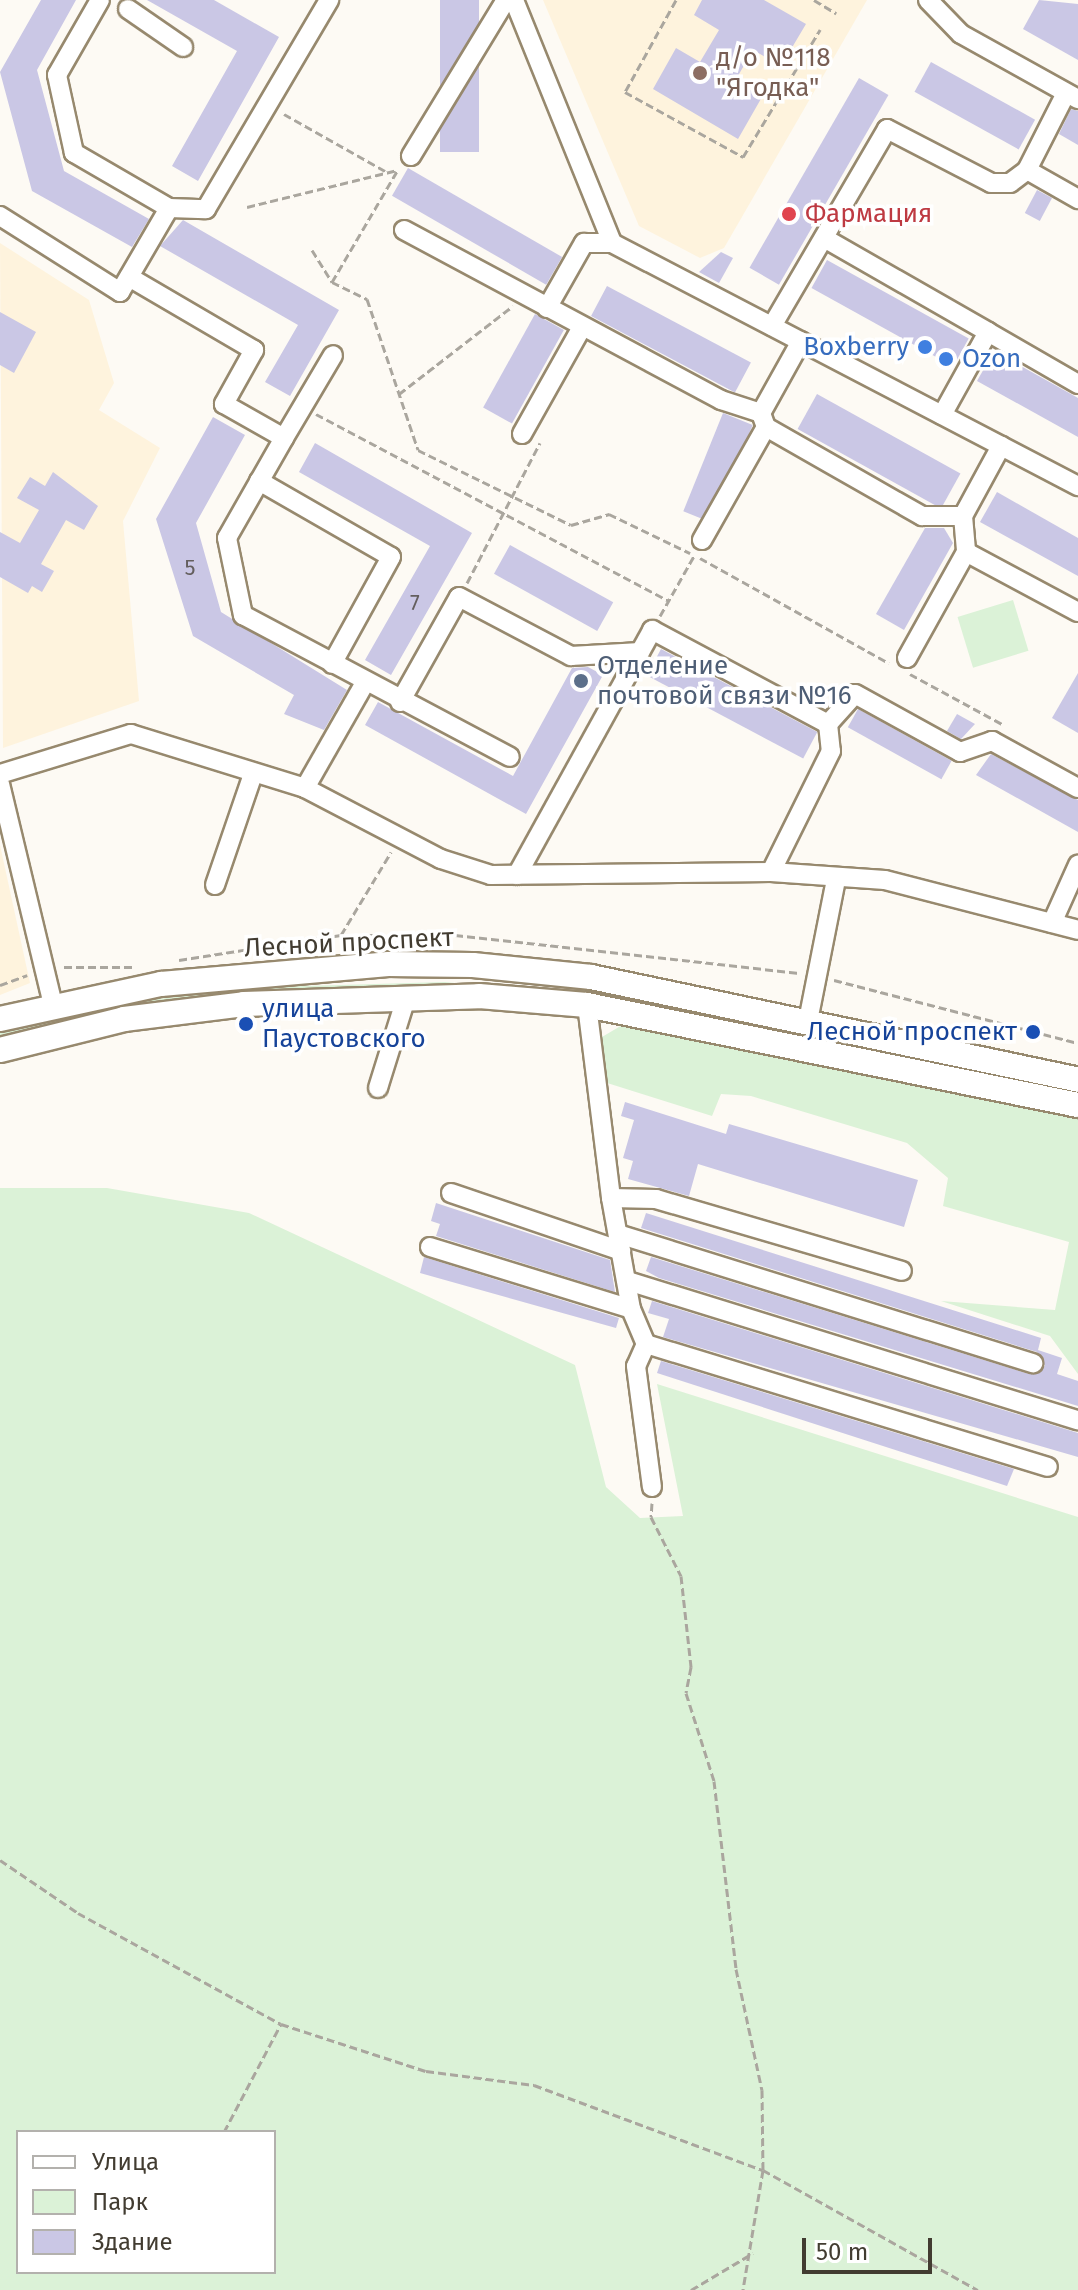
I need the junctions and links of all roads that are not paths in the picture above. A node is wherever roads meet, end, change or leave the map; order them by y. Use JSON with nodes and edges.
{"nodes":[{"id":1,"x":100,"y":0,"type":"edge"},
{"id":2,"x":329,"y":0,"type":"edge"},
{"id":3,"x":506,"y":0,"type":"edge"},
{"id":4,"x":514,"y":0,"type":"edge"},
{"id":5,"x":928,"y":0,"type":"edge"},
{"id":6,"x":128,"y":3,"type":"edge"},
{"id":7,"x":183,"y":47,"type":"dead end"},
{"id":8,"x":1072,"y":96,"type":"edge"},
{"id":9,"x":411,"y":156,"type":"road end"},
{"id":10,"x":1027,"y":170,"type":"junction"},
{"id":11,"x":1078,"y":199,"type":"edge"},
{"id":12,"x":169,"y":208,"type":"junction"},
{"id":13,"x":0,"y":216,"type":"edge"},
{"id":14,"x":404,"y":230,"type":"dead end"},
{"id":15,"x":824,"y":238,"type":"junction"},
{"id":16,"x":612,"y":243,"type":"junction"},
{"id":17,"x":129,"y":277,"type":"junction"},
{"id":18,"x":547,"y":308,"type":"junction"},
{"id":19,"x":772,"y":326,"type":"junction"},
{"id":20,"x":582,"y":327,"type":"junction"},
{"id":21,"x":988,"y":332,"type":"junction"},
{"id":22,"x":801,"y":341,"type":"junction"},
{"id":23,"x":333,"y":355,"type":"dead end"},
{"id":24,"x":1078,"y":384,"type":"edge"},
{"id":25,"x":942,"y":415,"type":"junction"},
{"id":26,"x":763,"y":420,"type":"junction"},
{"id":27,"x":522,"y":434,"type":"dead end"},
{"id":28,"x":284,"y":438,"type":"junction"},
{"id":29,"x":1001,"y":446,"type":"junction"},
{"id":30,"x":259,"y":481,"type":"junction"},
{"id":31,"x":1078,"y":486,"type":"edge"},
{"id":32,"x":963,"y":516,"type":"junction"},
{"id":33,"x":698,"y":548,"type":"road end"},
{"id":34,"x":966,"y":552,"type":"junction"},
{"id":35,"x":1078,"y":612,"type":"edge"},
{"id":36,"x":640,"y":652,"type":"junction"},
{"id":37,"x":907,"y":658,"type":"dead end"},
{"id":38,"x":332,"y":664,"type":"junction"},
{"id":39,"x":365,"y":683,"type":"junction"},
{"id":40,"x":400,"y":702,"type":"junction"},
{"id":41,"x":828,"y":724,"type":"junction"},
{"id":42,"x":510,"y":757,"type":"dead end"},
{"id":43,"x":0,"y":774,"type":"edge"},
{"id":44,"x":253,"y":774,"type":"junction"},
{"id":45,"x":0,"y":784,"type":"edge"},
{"id":46,"x":305,"y":788,"type":"junction"},
{"id":47,"x":1078,"y":788,"type":"edge"},
{"id":48,"x":4,"y":813,"type":"edge"},
{"id":49,"x":1078,"y":865,"type":"edge"},
{"id":50,"x":771,"y":872,"type":"junction"},
{"id":51,"x":517,"y":875,"type":"junction"},
{"id":52,"x":836,"y":879,"type":"junction"},
{"id":53,"x":215,"y":885,"type":"dead end"},
{"id":54,"x":1052,"y":923,"type":"junction"},
{"id":55,"x":1078,"y":930,"type":"edge"},
{"id":56,"x":591,"y":977,"type":"junction"},
{"id":57,"x":406,"y":998,"type":"junction"},
{"id":58,"x":53,"y":1004,"type":"junction"},
{"id":59,"x":587,"y":1005,"type":"junction"},
{"id":60,"x":0,"y":1019,"type":"edge"},
{"id":61,"x":808,"y":1021,"type":"junction"},
{"id":62,"x":0,"y":1050,"type":"edge"},
{"id":63,"x":1078,"y":1080,"type":"edge"},
{"id":64,"x":378,"y":1088,"type":"dead end"},
{"id":65,"x":1078,"y":1105,"type":"edge"},
{"id":66,"x":451,"y":1193,"type":"dead end"},
{"id":67,"x":611,"y":1198,"type":"junction"},
{"id":68,"x":620,"y":1242,"type":"junction"},
{"id":69,"x":430,"y":1247,"type":"dead end"},
{"id":70,"x":902,"y":1271,"type":"dead end"},
{"id":71,"x":631,"y":1282,"type":"junction"},
{"id":72,"x":631,"y":1309,"type":"junction"},
{"id":73,"x":646,"y":1344,"type":"junction"},
{"id":74,"x":1033,"y":1363,"type":"dead end"},
{"id":75,"x":1078,"y":1420,"type":"edge"},
{"id":76,"x":1048,"y":1467,"type":"dead end"},
{"id":77,"x":652,"y":1487,"type":"road end"}],
"edges":[{"from":1,"to":12,"type":"street"},
{"from":2,"to":12,"type":"street"},
{"from":3,"to":9,"type":"street"},
{"from":4,"to":16,"type":"street"},
{"from":5,"to":8,"type":"street"},
{"from":6,"to":7,"type":"street"},
{"from":8,"to":10,"type":"street"},
{"from":10,"to":11,"type":"street"},
{"from":10,"to":15,"type":"street"},
{"from":12,"to":17,"type":"street"},
{"from":13,"to":17,"type":"street"},
{"from":14,"to":18,"type":"street"},
{"from":15,"to":19,"type":"street"},
{"from":15,"to":21,"type":"street"},
{"from":16,"to":18,"type":"street"},
{"from":16,"to":19,"type":"street"},
{"from":17,"to":28,"type":"street"},
{"from":18,"to":20,"type":"street"},
{"from":19,"to":22,"type":"street"},
{"from":20,"to":26,"type":"street"},
{"from":20,"to":27,"type":"street"},
{"from":21,"to":24,"type":"street"},
{"from":21,"to":25,"type":"street"},
{"from":22,"to":25,"type":"street"},
{"from":22,"to":26,"type":"street"},
{"from":23,"to":28,"type":"street"},
{"from":25,"to":29,"type":"street"},
{"from":26,"to":32,"type":"street"},
{"from":26,"to":33,"type":"street"},
{"from":28,"to":30,"type":"street"},
{"from":29,"to":31,"type":"street"},
{"from":29,"to":32,"type":"street"},
{"from":30,"to":38,"type":"street"},
{"from":30,"to":38,"type":"street"},
{"from":32,"to":34,"type":"street"},
{"from":34,"to":35,"type":"street"},
{"from":34,"to":37,"type":"street"},
{"from":36,"to":40,"type":"street"},
{"from":36,"to":41,"type":"street"},
{"from":36,"to":51,"type":"street"},
{"from":38,"to":39,"type":"street"},
{"from":39,"to":40,"type":"street"},
{"from":39,"to":46,"type":"street"},
{"from":40,"to":42,"type":"street"},
{"from":41,"to":47,"type":"street"},
{"from":41,"to":50,"type":"street"},
{"from":43,"to":44,"type":"street"},
{"from":44,"to":46,"type":"street"},
{"from":44,"to":53,"type":"street"},
{"from":45,"to":48,"type":"street"},
{"from":46,"to":51,"type":"street"},
{"from":48,"to":58,"type":"street"},
{"from":49,"to":54,"type":"street"},
{"from":50,"to":51,"type":"street"},
{"from":50,"to":52,"type":"street"},
{"from":52,"to":54,"type":"street"},
{"from":52,"to":61,"type":"street"},
{"from":54,"to":55,"type":"street"},
{"from":56,"to":58,"type":"main road","name":"Лесной проспект"},
{"from":56,"to":59,"type":"main road"},
{"from":56,"to":61,"type":"main road","name":"Лесной проспект"},
{"from":57,"to":59,"type":"main road","name":"Лесной проспект"},
{"from":57,"to":62,"type":"main road","name":"Лесной проспект"},
{"from":57,"to":64,"type":"street"},
{"from":58,"to":60,"type":"main road","name":"Лесной проспект"},
{"from":59,"to":65,"type":"main road","name":"Лесной проспект"},
{"from":59,"to":67,"type":"street"},
{"from":61,"to":63,"type":"main road","name":"Лесной проспект"},
{"from":66,"to":68,"type":"street"},
{"from":67,"to":68,"type":"street"},
{"from":67,"to":70,"type":"street"},
{"from":68,"to":71,"type":"street"},
{"from":68,"to":74,"type":"street"},
{"from":69,"to":72,"type":"street"},
{"from":71,"to":72,"type":"street"},
{"from":71,"to":75,"type":"street"},
{"from":72,"to":73,"type":"street"},
{"from":73,"to":76,"type":"street"},
{"from":73,"to":77,"type":"street"}]}
